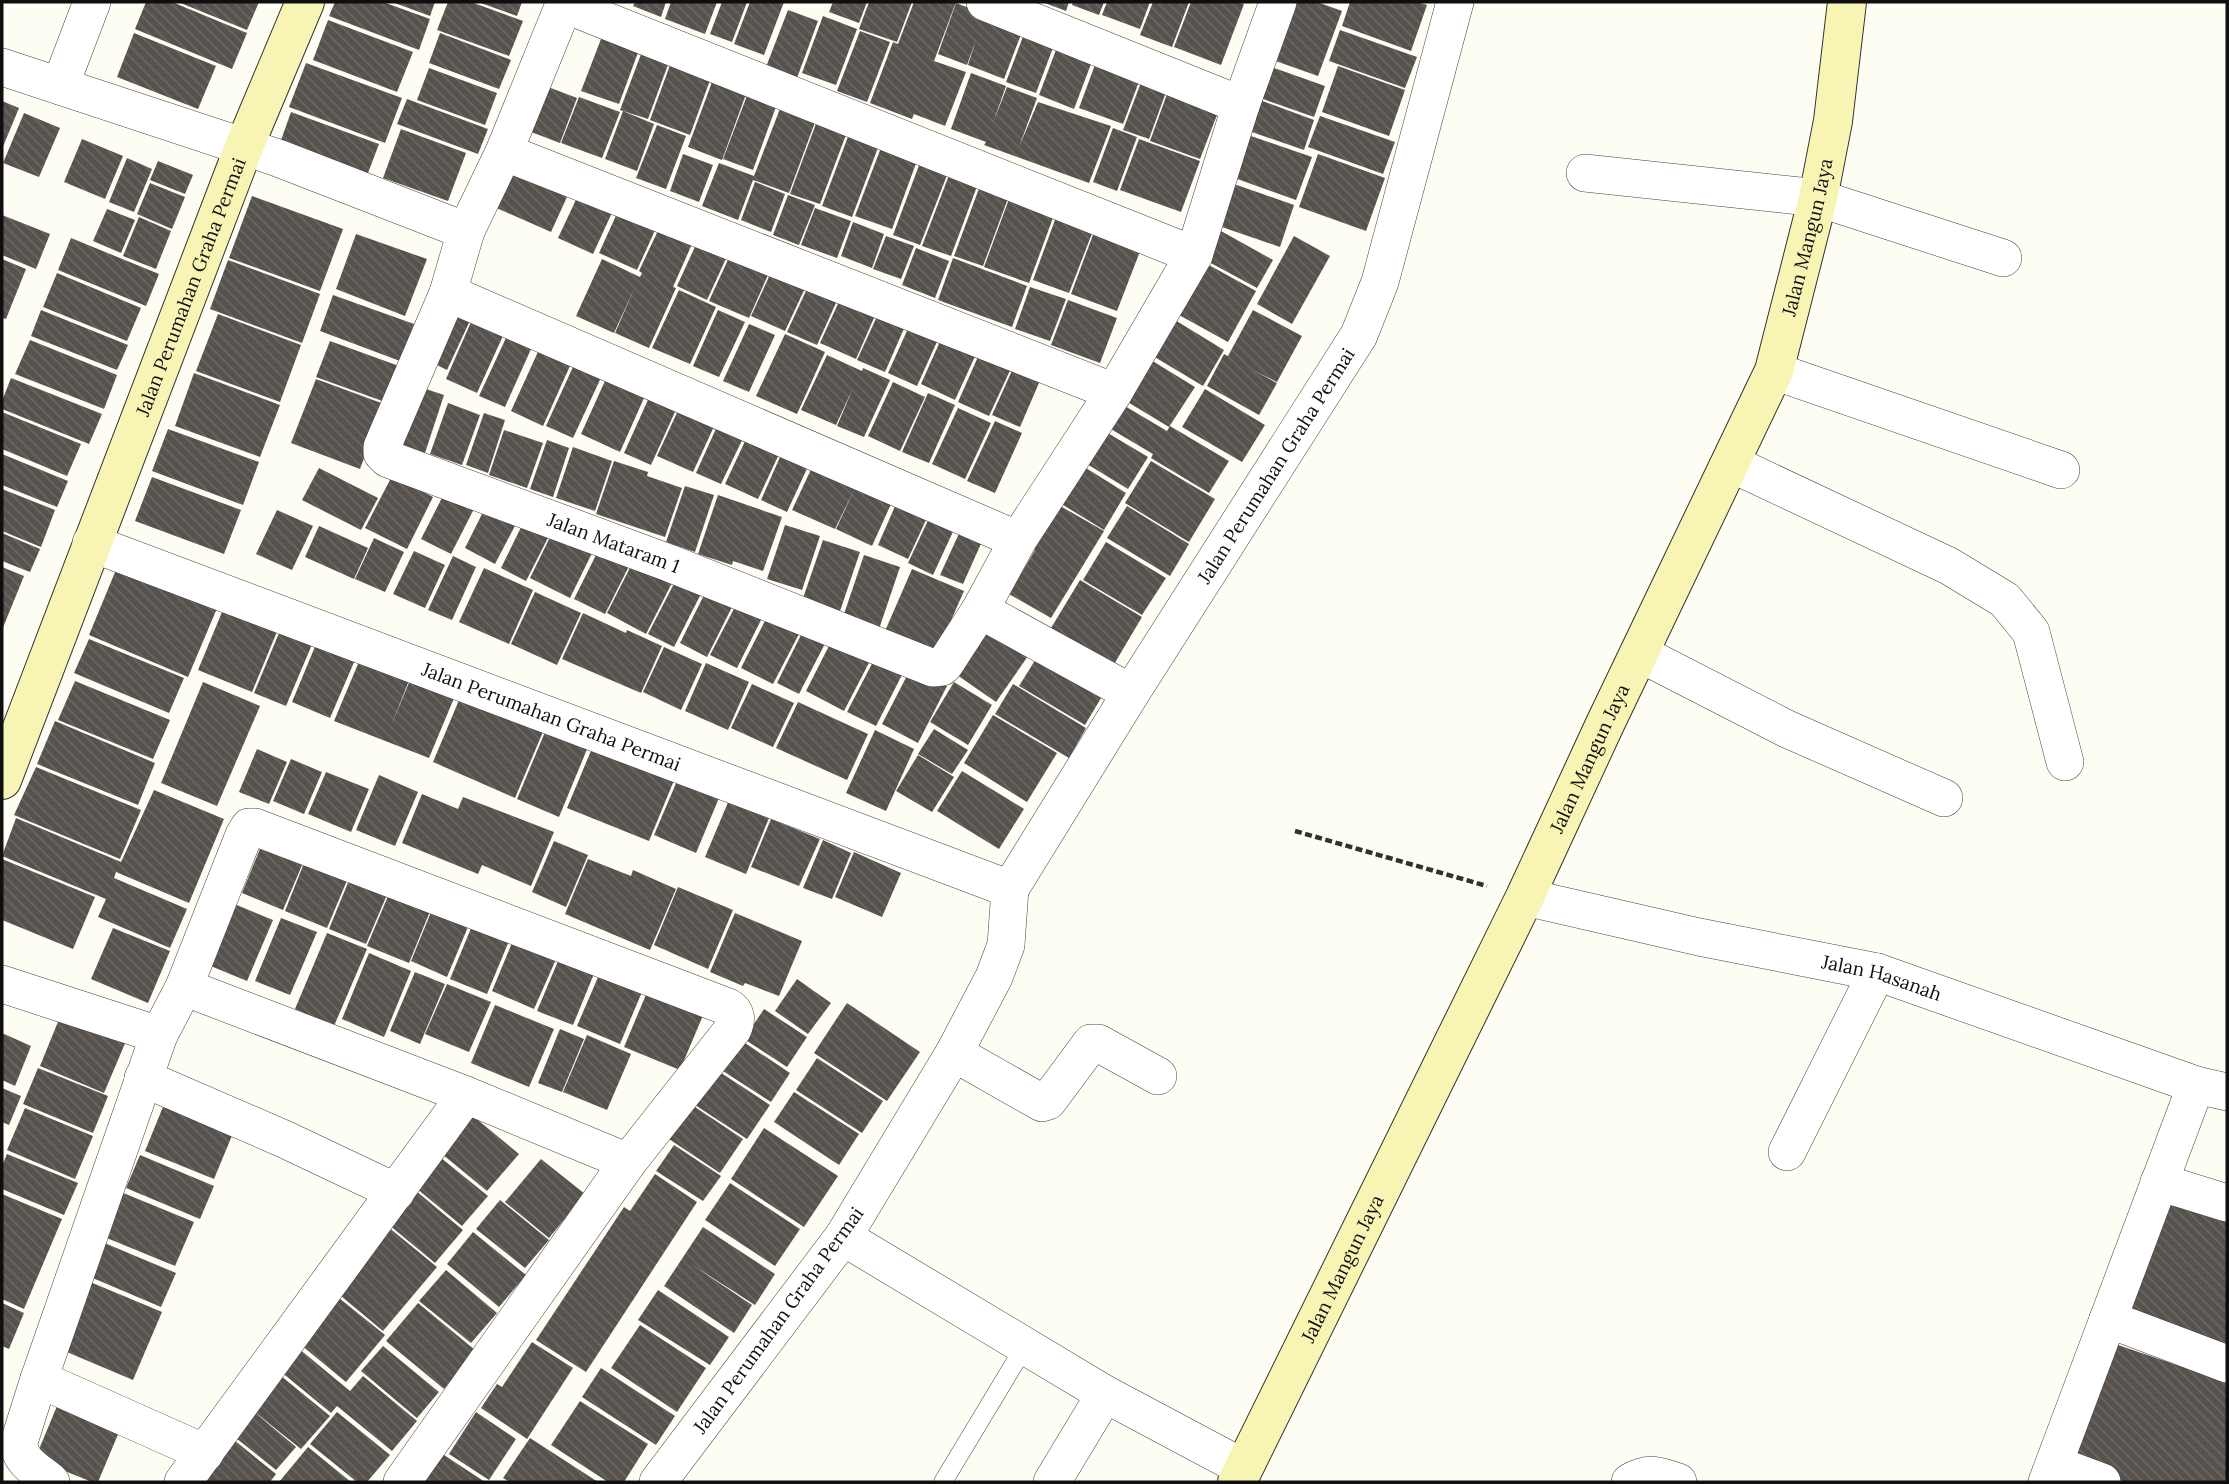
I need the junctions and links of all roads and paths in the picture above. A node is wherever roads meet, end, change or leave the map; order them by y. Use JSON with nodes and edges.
{"nodes":[{"id":1,"x":92,"y":2,"type":"edge"},
{"id":2,"x":305,"y":2,"type":"edge"},
{"id":3,"x":985,"y":2,"type":"edge"},
{"id":4,"x":1278,"y":2,"type":"edge"},
{"id":5,"x":1455,"y":2,"type":"edge"},
{"id":6,"x":1846,"y":2,"type":"edge"},
{"id":7,"x":565,"y":3,"type":"edge"},
{"id":8,"x":2,"y":67,"type":"edge"},
{"id":9,"x":60,"y":86,"type":"junction"},
{"id":10,"x":1241,"y":105,"type":"junction"},
{"id":11,"x":244,"y":147,"type":"junction"},
{"id":12,"x":504,"y":152,"type":"junction"},
{"id":13,"x":1585,"y":173,"type":"dead end"},
{"id":14,"x":1818,"y":198,"type":"junction"},
{"id":15,"x":467,"y":230,"type":"junction"},
{"id":16,"x":1194,"y":255,"type":"junction"},
{"id":17,"x":2003,"y":258,"type":"dead end"},
{"id":18,"x":448,"y":293,"type":"junction"},
{"id":19,"x":1774,"y":371,"type":"junction"},
{"id":20,"x":1114,"y":392,"type":"junction"},
{"id":21,"x":1730,"y":463,"type":"junction"},
{"id":22,"x":2061,"y":470,"type":"dead end"},
{"id":23,"x":1018,"y":540,"type":"junction"},
{"id":24,"x":91,"y":543,"type":"junction"},
{"id":25,"x":981,"y":610,"type":"junction"},
{"id":26,"x":1639,"y":653,"type":"junction"},
{"id":27,"x":1131,"y":693,"type":"junction"},
{"id":28,"x":2065,"y":762,"type":"dead end"},
{"id":29,"x":2,"y":779,"type":"edge"},
{"id":30,"x":1944,"y":798,"type":"dead end"},
{"id":31,"x":1294,"y":831,"type":"dead end"},
{"id":32,"x":1010,"y":890,"type":"junction"},
{"id":33,"x":1525,"y":897,"type":"junction"},
{"id":34,"x":1877,"y":972,"type":"junction"},
{"id":35,"x":2,"y":984,"type":"edge"},
{"id":36,"x":184,"y":987,"type":"junction"},
{"id":37,"x":159,"y":1035,"type":"junction"},
{"id":38,"x":954,"y":1053,"type":"junction"},
{"id":39,"x":1157,"y":1076,"type":"dead end"},
{"id":40,"x":144,"y":1078,"type":"junction"},
{"id":41,"x":2212,"y":1088,"type":"edge"},
{"id":42,"x":466,"y":1095,"type":"junction"},
{"id":43,"x":1787,"y":1152,"type":"dead end"},
{"id":44,"x":628,"y":1162,"type":"junction"},
{"id":45,"x":2159,"y":1182,"type":"junction"},
{"id":46,"x":396,"y":1192,"type":"junction"},
{"id":47,"x":2227,"y":1203,"type":"edge"},
{"id":48,"x":843,"y":1237,"type":"junction"},
{"id":49,"x":2108,"y":1320,"type":"junction"},
{"id":50,"x":1025,"y":1346,"type":"junction"},
{"id":51,"x":2227,"y":1364,"type":"edge"},
{"id":52,"x":39,"y":1379,"type":"junction"},
{"id":53,"x":1105,"y":1394,"type":"junction"},
{"id":54,"x":205,"y":1453,"type":"junction"},
{"id":55,"x":2050,"y":1473,"type":"edge"},
{"id":56,"x":1241,"y":1475,"type":"edge"},
{"id":57,"x":51,"y":1482,"type":"edge"},
{"id":58,"x":183,"y":1482,"type":"edge"},
{"id":59,"x":402,"y":1482,"type":"edge"},
{"id":60,"x":658,"y":1482,"type":"edge"},
{"id":61,"x":943,"y":1482,"type":"edge"},
{"id":62,"x":1052,"y":1482,"type":"edge"},
{"id":63,"x":2102,"y":1482,"type":"edge"}],
"edges":[{"from":1,"to":9,"type":"street"},
{"from":2,"to":11,"type":"street","name":"Jalan Perumahan Graha Permai"},
{"from":3,"to":10,"type":"street"},
{"from":4,"to":10,"type":"street","name":"Jalan Mataram 1"},
{"from":5,"to":27,"type":"street","name":"Jalan Perumahan Graha Permai"},
{"from":6,"to":14,"type":"street","name":"Jalan Mangun Jaya"},
{"from":7,"to":12,"type":"street","name":"Jalan Mataram 1"},
{"from":7,"to":16,"type":"street"},
{"from":8,"to":9,"type":"street","name":"Jalan Perumahan Graha Permai"},
{"from":9,"to":11,"type":"street","name":"Jalan Perumahan Graha Permai"},
{"from":10,"to":16,"type":"street","name":"Jalan Mataram 1"},
{"from":11,"to":15,"type":"street","name":"Jalan Perumahan Graha Permai"},
{"from":11,"to":24,"type":"street","name":"Jalan Perumahan Graha Permai"},
{"from":12,"to":15,"type":"street","name":"Jalan Mataram 1"},
{"from":12,"to":20,"type":"street"},
{"from":13,"to":14,"type":"street"},
{"from":14,"to":17,"type":"street"},
{"from":14,"to":19,"type":"street","name":"Jalan Mangun Jaya"},
{"from":15,"to":18,"type":"street","name":"Jalan Mataram 1"},
{"from":16,"to":20,"type":"street","name":"Jalan Mataram 1"},
{"from":18,"to":23,"type":"street"},
{"from":18,"to":25,"type":"street","name":"Jalan Mataram 1"},
{"from":19,"to":21,"type":"street","name":"Jalan Mangun Jaya"},
{"from":19,"to":22,"type":"street"},
{"from":20,"to":23,"type":"street","name":"Jalan Mataram 1"},
{"from":21,"to":26,"type":"street","name":"Jalan Mangun Jaya"},
{"from":21,"to":28,"type":"street"},
{"from":23,"to":25,"type":"street","name":"Jalan Mataram 1"},
{"from":24,"to":29,"type":"street","name":"Jalan Perumahan Graha Permai"},
{"from":24,"to":32,"type":"street","name":"Jalan Perumahan Graha Permai"},
{"from":25,"to":27,"type":"street"},
{"from":26,"to":30,"type":"street"},
{"from":26,"to":33,"type":"street","name":"Jalan Mangun Jaya"},
{"from":27,"to":32,"type":"street","name":"Jalan Perumahan Graha Permai"},
{"from":31,"to":33,"type":"path"},
{"from":32,"to":38,"type":"street","name":"Jalan Perumahan Graha Permai"},
{"from":33,"to":34,"type":"street","name":"Jalan Hasanah"},
{"from":33,"to":56,"type":"street","name":"Jalan Mangun Jaya"},
{"from":34,"to":41,"type":"street","name":"Jalan Hasanah"},
{"from":34,"to":43,"type":"street"},
{"from":35,"to":37,"type":"street"},
{"from":36,"to":37,"type":"street"},
{"from":36,"to":42,"type":"street"},
{"from":36,"to":44,"type":"street"},
{"from":37,"to":40,"type":"street"},
{"from":38,"to":39,"type":"street"},
{"from":38,"to":48,"type":"street","name":"Jalan Perumahan Graha Permai"},
{"from":40,"to":46,"type":"street"},
{"from":40,"to":52,"type":"street"},
{"from":41,"to":45,"type":"street"},
{"from":42,"to":44,"type":"street"},
{"from":42,"to":46,"type":"street"},
{"from":44,"to":59,"type":"street"},
{"from":45,"to":47,"type":"street"},
{"from":45,"to":49,"type":"street"},
{"from":46,"to":54,"type":"street"},
{"from":48,"to":50,"type":"street"},
{"from":48,"to":60,"type":"street","name":"Jalan Perumahan Graha Permai"},
{"from":49,"to":51,"type":"street"},
{"from":49,"to":55,"type":"street"},
{"from":50,"to":53,"type":"street"},
{"from":50,"to":61,"type":"lane"},
{"from":52,"to":54,"type":"street"},
{"from":52,"to":57,"type":"street"},
{"from":53,"to":56,"type":"street"},
{"from":53,"to":62,"type":"street"},
{"from":54,"to":58,"type":"street"},
{"from":55,"to":63,"type":"street"}]}
